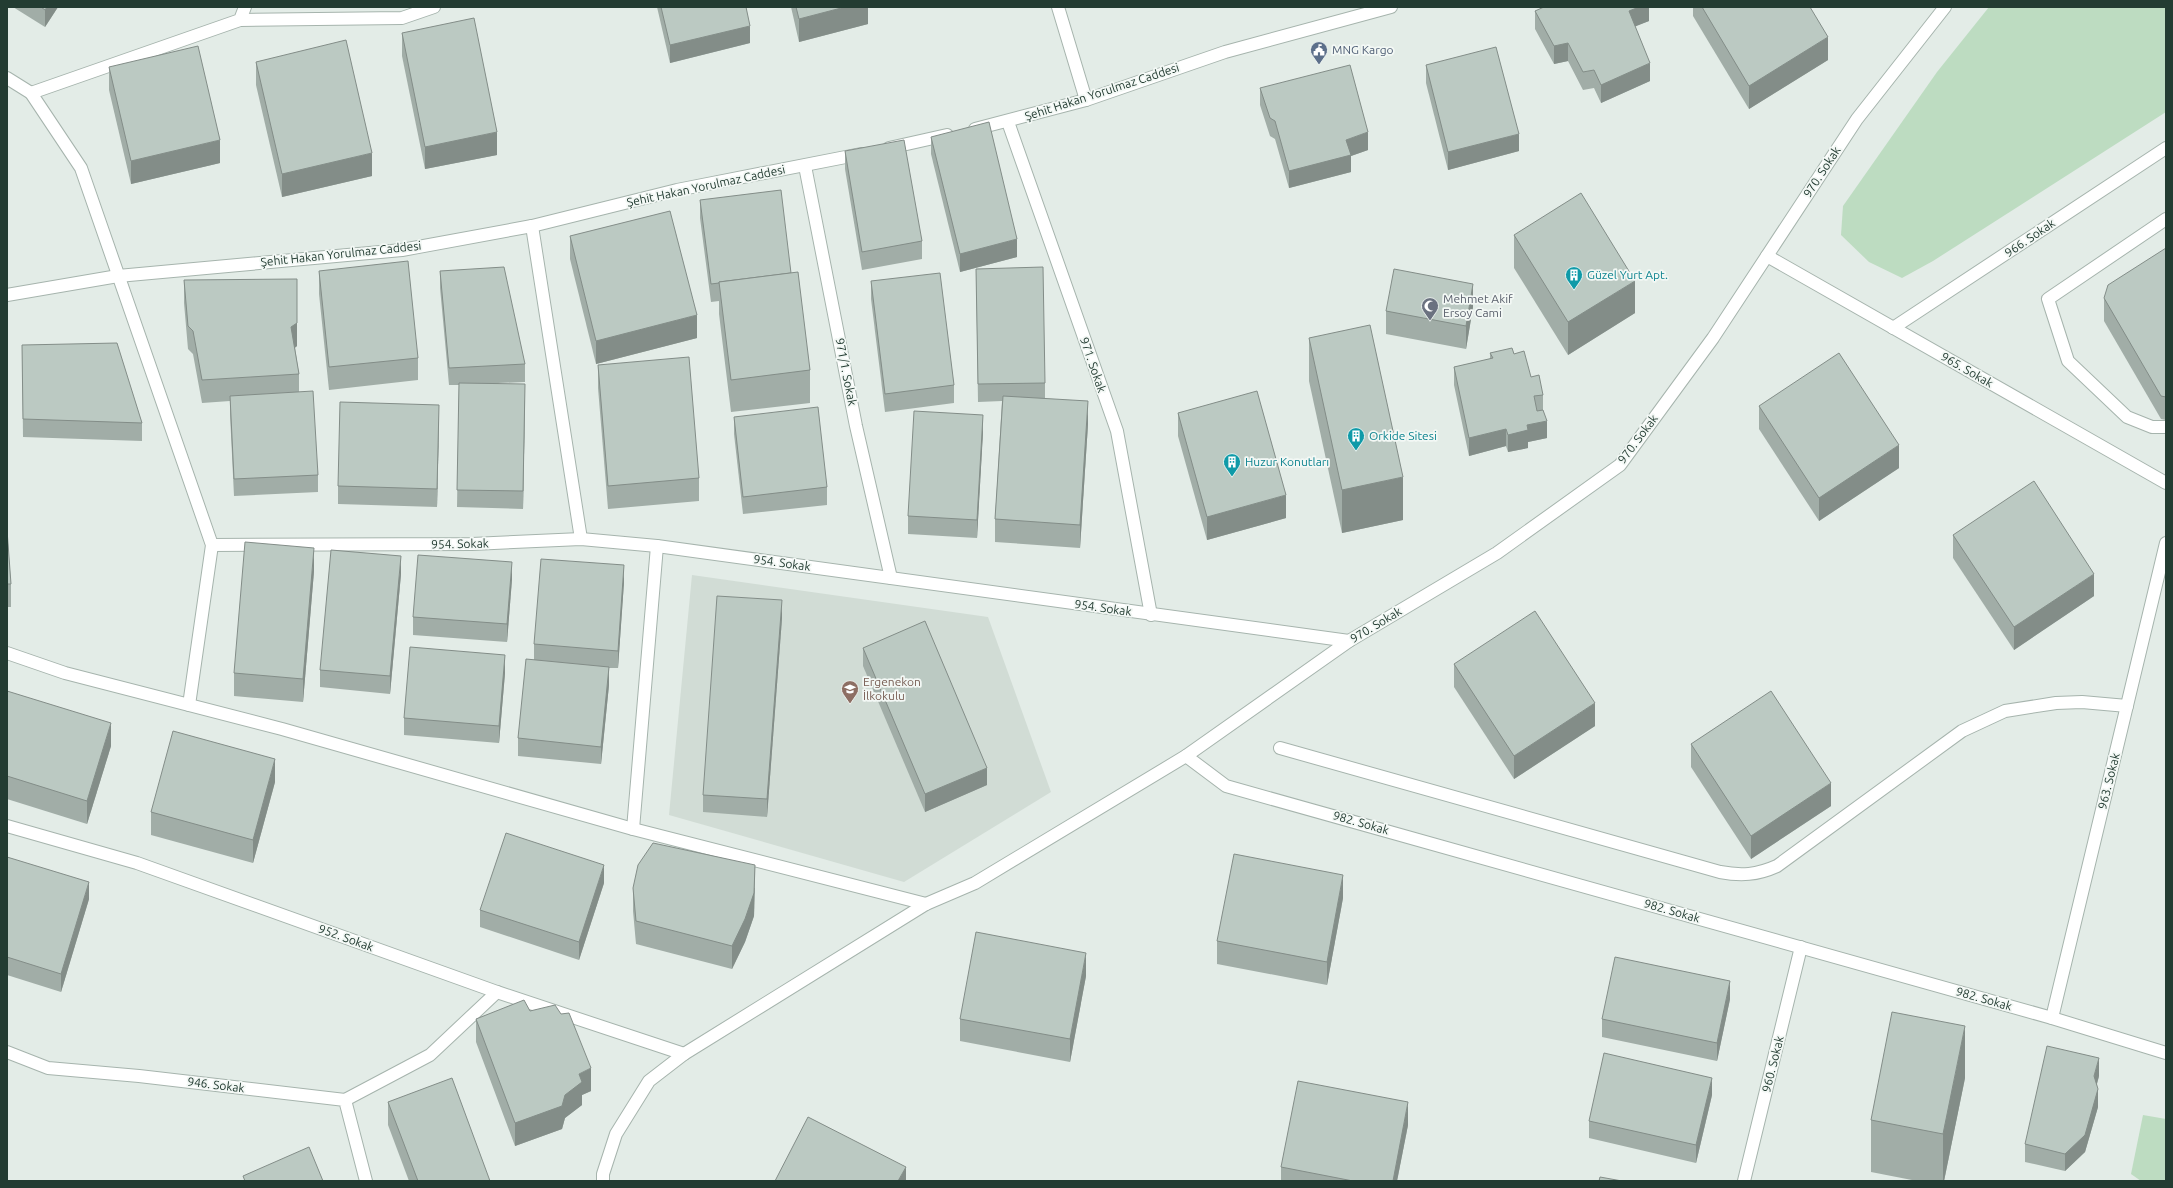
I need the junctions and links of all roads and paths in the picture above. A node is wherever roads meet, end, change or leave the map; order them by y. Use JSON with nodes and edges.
{"nodes":[{"id":1,"x":245,"y":7,"type":"edge"},
{"id":2,"x":434,"y":7,"type":"edge"},
{"id":3,"x":1058,"y":7,"type":"edge"},
{"id":4,"x":1390,"y":7,"type":"edge"},
{"id":5,"x":1945,"y":7,"type":"edge"},
{"id":6,"x":240,"y":20,"type":"junction"},
{"id":7,"x":7,"y":78,"type":"edge"},
{"id":8,"x":31,"y":93,"type":"junction"},
{"id":9,"x":1086,"y":100,"type":"junction"},
{"id":10,"x":1008,"y":122,"type":"junction"},
{"id":11,"x":2166,"y":148,"type":"edge"},
{"id":12,"x":805,"y":166,"type":"junction"},
{"id":13,"x":2166,"y":219,"type":"edge"},
{"id":14,"x":532,"y":226,"type":"junction"},
{"id":15,"x":1767,"y":256,"type":"junction"},
{"id":16,"x":118,"y":276,"type":"junction"},
{"id":17,"x":7,"y":295,"type":"edge"},
{"id":18,"x":1893,"y":328,"type":"junction"},
{"id":19,"x":2166,"y":428,"type":"edge"},
{"id":20,"x":2166,"y":483,"type":"edge"},
{"id":21,"x":581,"y":539,"type":"junction"},
{"id":22,"x":2166,"y":543,"type":"edge"},
{"id":23,"x":212,"y":545,"type":"junction"},
{"id":24,"x":657,"y":546,"type":"junction"},
{"id":25,"x":891,"y":578,"type":"junction"},
{"id":26,"x":1151,"y":615,"type":"junction"},
{"id":27,"x":1349,"y":641,"type":"junction"},
{"id":28,"x":7,"y":653,"type":"edge"},
{"id":29,"x":189,"y":705,"type":"junction"},
{"id":30,"x":2127,"y":706,"type":"junction"},
{"id":31,"x":1280,"y":748,"type":"dead end"},
{"id":32,"x":1186,"y":756,"type":"junction"},
{"id":33,"x":7,"y":826,"type":"edge"},
{"id":34,"x":633,"y":829,"type":"junction"},
{"id":35,"x":926,"y":904,"type":"junction"},
{"id":36,"x":1801,"y":947,"type":"junction"},
{"id":37,"x":497,"y":992,"type":"junction"},
{"id":38,"x":2052,"y":1018,"type":"junction"},
{"id":39,"x":7,"y":1052,"type":"edge"},
{"id":40,"x":2166,"y":1053,"type":"edge"},
{"id":41,"x":684,"y":1054,"type":"junction"},
{"id":42,"x":345,"y":1100,"type":"junction"},
{"id":43,"x":366,"y":1181,"type":"edge"},
{"id":44,"x":603,"y":1181,"type":"edge"},
{"id":45,"x":1744,"y":1181,"type":"edge"}],
"edges":[{"from":1,"to":6,"type":"street"},
{"from":2,"to":6,"type":"street"},
{"from":3,"to":9,"type":"street"},
{"from":4,"to":9,"type":"street","name":"Şehit Hakan Yorulmaz Caddesi"},
{"from":5,"to":15,"type":"street","name":"970. Sokak"},
{"from":6,"to":8,"type":"street"},
{"from":7,"to":8,"type":"street"},
{"from":8,"to":16,"type":"street"},
{"from":9,"to":10,"type":"street","name":"Şehit Hakan Yorulmaz Caddesi"},
{"from":10,"to":12,"type":"street","name":"Şehit Hakan Yorulmaz Caddesi"},
{"from":10,"to":26,"type":"street","name":"971. Sokak"},
{"from":11,"to":18,"type":"street","name":"966. Sokak"},
{"from":12,"to":14,"type":"street","name":"Şehit Hakan Yorulmaz Caddesi"},
{"from":12,"to":25,"type":"street","name":"971/1. Sokak"},
{"from":13,"to":19,"type":"street"},
{"from":14,"to":16,"type":"street","name":"Şehit Hakan Yorulmaz Caddesi"},
{"from":14,"to":21,"type":"street"},
{"from":15,"to":18,"type":"street","name":"965. Sokak"},
{"from":15,"to":27,"type":"street","name":"970. Sokak"},
{"from":16,"to":17,"type":"street","name":"Şehit Hakan Yorulmaz Caddesi"},
{"from":16,"to":23,"type":"street"},
{"from":18,"to":20,"type":"street","name":"965. Sokak"},
{"from":21,"to":23,"type":"street","name":"954. Sokak"},
{"from":21,"to":24,"type":"street","name":"954. Sokak"},
{"from":22,"to":30,"type":"street","name":"963. Sokak"},
{"from":23,"to":29,"type":"street"},
{"from":24,"to":25,"type":"street","name":"954. Sokak"},
{"from":24,"to":34,"type":"street"},
{"from":25,"to":26,"type":"street","name":"954. Sokak"},
{"from":26,"to":27,"type":"street","name":"954. Sokak"},
{"from":27,"to":32,"type":"street","name":"970. Sokak"},
{"from":28,"to":29,"type":"street"},
{"from":29,"to":34,"type":"street"},
{"from":30,"to":31,"type":"street"},
{"from":30,"to":38,"type":"street","name":"963. Sokak"},
{"from":32,"to":35,"type":"street","name":"970. Sokak"},
{"from":32,"to":36,"type":"street","name":"982. Sokak"},
{"from":33,"to":37,"type":"street","name":"952. Sokak"},
{"from":34,"to":35,"type":"street"},
{"from":35,"to":41,"type":"street","name":"970. Sokak"},
{"from":36,"to":38,"type":"street","name":"982. Sokak"},
{"from":36,"to":45,"type":"street","name":"960. Sokak"},
{"from":37,"to":41,"type":"street","name":"952. Sokak"},
{"from":37,"to":42,"type":"street"},
{"from":38,"to":40,"type":"street","name":"982. Sokak"},
{"from":39,"to":42,"type":"street","name":"946. Sokak"},
{"from":41,"to":44,"type":"street","name":"970. Sokak"},
{"from":42,"to":43,"type":"street"}]}
